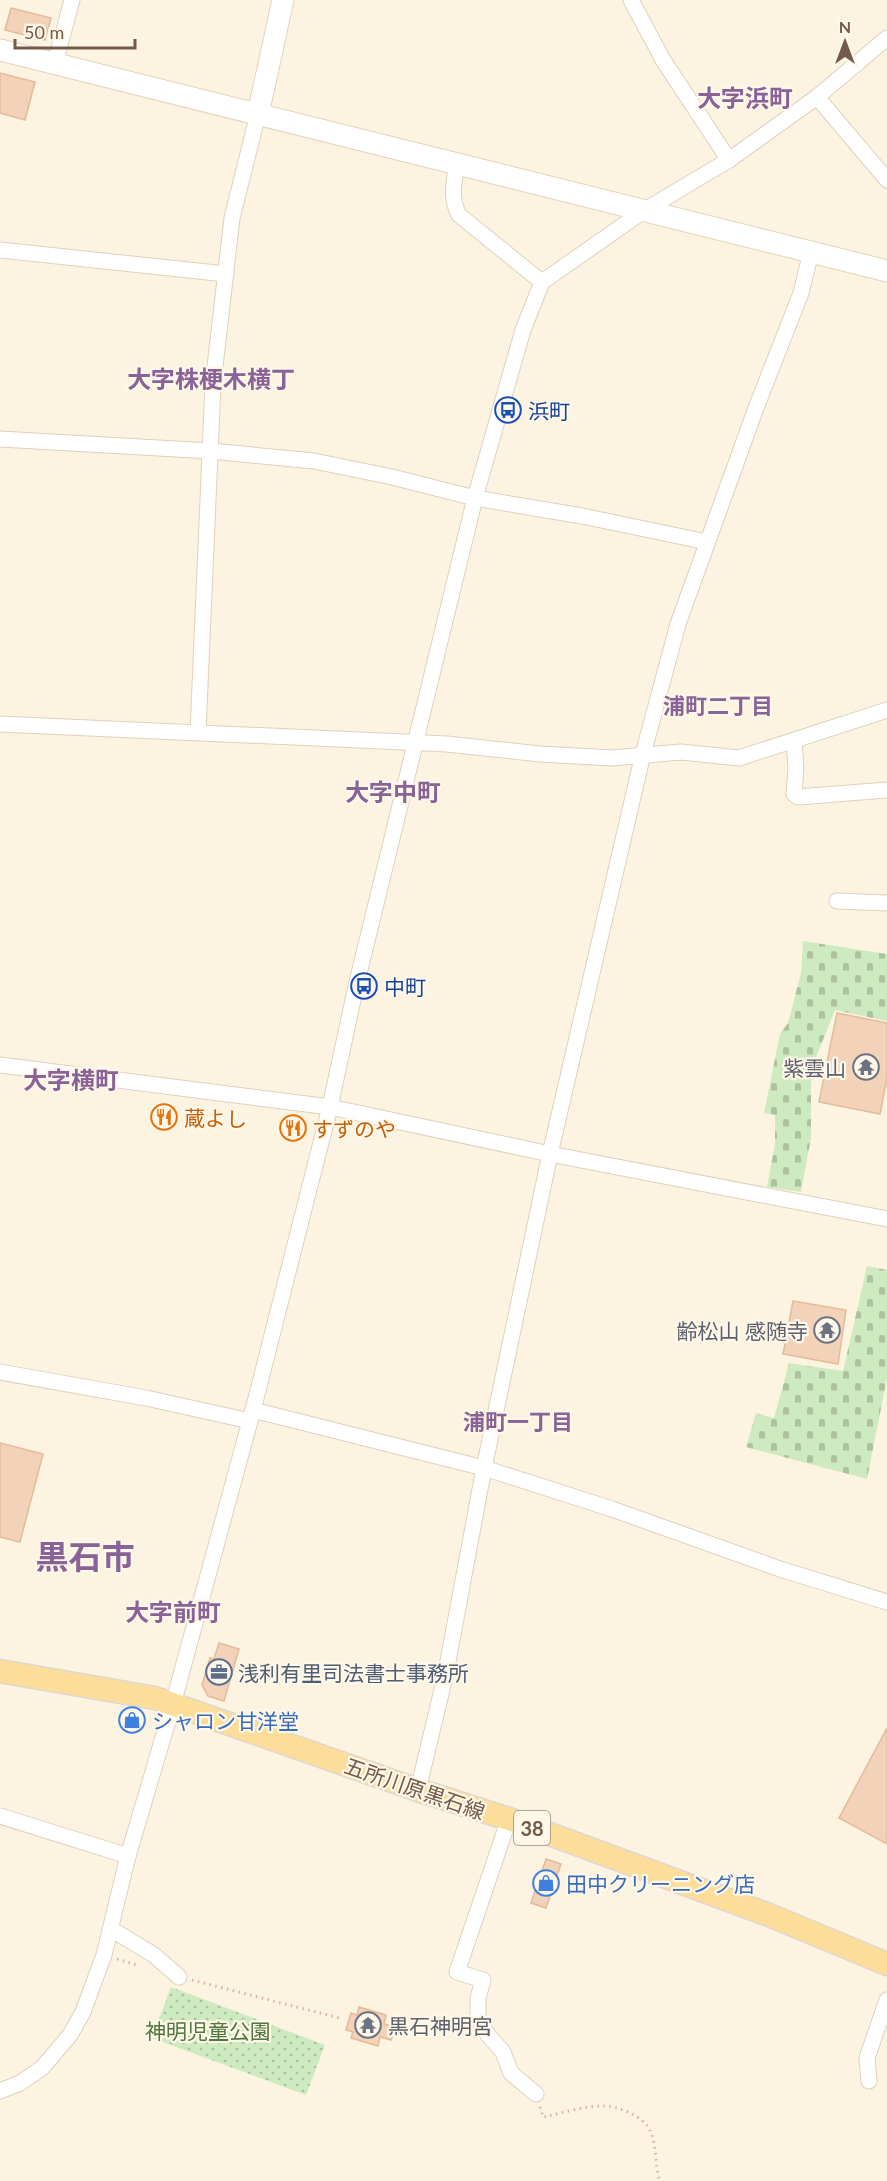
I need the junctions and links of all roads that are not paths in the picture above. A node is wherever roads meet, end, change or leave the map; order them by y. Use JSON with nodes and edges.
{"nodes":[{"id":1,"x":72,"y":0,"type":"edge"},
{"id":2,"x":283,"y":0,"type":"edge"},
{"id":3,"x":631,"y":0,"type":"edge"},
{"id":4,"x":887,"y":38,"type":"edge"},
{"id":5,"x":0,"y":50,"type":"edge"},
{"id":6,"x":56,"y":63,"type":"junction"},
{"id":7,"x":817,"y":97,"type":"junction"},
{"id":8,"x":258,"y":114,"type":"junction"},
{"id":9,"x":729,"y":160,"type":"junction"},
{"id":10,"x":457,"y":164,"type":"junction"},
{"id":11,"x":887,"y":180,"type":"edge"},
{"id":12,"x":645,"y":210,"type":"junction"},
{"id":13,"x":0,"y":250,"type":"edge"},
{"id":14,"x":811,"y":252,"type":"junction"},
{"id":15,"x":887,"y":271,"type":"edge"},
{"id":16,"x":226,"y":274,"type":"junction"},
{"id":17,"x":542,"y":282,"type":"junction"},
{"id":18,"x":0,"y":439,"type":"edge"},
{"id":19,"x":210,"y":451,"type":"junction"},
{"id":20,"x":475,"y":498,"type":"junction"},
{"id":21,"x":706,"y":542,"type":"junction"},
{"id":22,"x":887,"y":710,"type":"edge"},
{"id":23,"x":0,"y":724,"type":"edge"},
{"id":24,"x":198,"y":732,"type":"junction"},
{"id":25,"x":794,"y":741,"type":"junction"},
{"id":26,"x":416,"y":744,"type":"junction"},
{"id":27,"x":643,"y":754,"type":"junction"},
{"id":28,"x":887,"y":789,"type":"edge"},
{"id":29,"x":837,"y":901,"type":"dead end"},
{"id":30,"x":887,"y":903,"type":"edge"},
{"id":31,"x":0,"y":1065,"type":"edge"},
{"id":32,"x":330,"y":1107,"type":"junction"},
{"id":33,"x":550,"y":1154,"type":"junction"},
{"id":34,"x":887,"y":1219,"type":"edge"},
{"id":35,"x":0,"y":1372,"type":"edge"},
{"id":36,"x":252,"y":1416,"type":"junction"},
{"id":37,"x":484,"y":1468,"type":"junction"},
{"id":38,"x":887,"y":1602,"type":"edge"},
{"id":39,"x":0,"y":1671,"type":"edge"},
{"id":40,"x":173,"y":1704,"type":"junction"},
{"id":41,"x":418,"y":1790,"type":"junction"},
{"id":42,"x":0,"y":1816,"type":"edge"},
{"id":43,"x":509,"y":1819,"type":"junction"},
{"id":44,"x":128,"y":1857,"type":"junction"},
{"id":45,"x":111,"y":1929,"type":"junction"},
{"id":46,"x":887,"y":1964,"type":"edge"},
{"id":47,"x":179,"y":1977,"type":"road end"},
{"id":48,"x":887,"y":2000,"type":"edge"},
{"id":49,"x":868,"y":2081,"type":"dead end"},
{"id":50,"x":0,"y":2091,"type":"edge"},
{"id":51,"x":537,"y":2094,"type":"road end"}],
"edges":[{"from":1,"to":6,"type":"street"},
{"from":2,"to":8,"type":"street"},
{"from":3,"to":9,"type":"street"},
{"from":4,"to":7,"type":"street"},
{"from":5,"to":6,"type":"street"},
{"from":6,"to":8,"type":"street"},
{"from":7,"to":9,"type":"street"},
{"from":7,"to":11,"type":"street"},
{"from":8,"to":10,"type":"street"},
{"from":8,"to":16,"type":"street"},
{"from":9,"to":12,"type":"street"},
{"from":10,"to":12,"type":"street"},
{"from":10,"to":17,"type":"street"},
{"from":12,"to":14,"type":"street"},
{"from":12,"to":17,"type":"street"},
{"from":13,"to":16,"type":"street"},
{"from":14,"to":15,"type":"street"},
{"from":14,"to":21,"type":"street"},
{"from":16,"to":19,"type":"street"},
{"from":17,"to":20,"type":"street"},
{"from":18,"to":19,"type":"street"},
{"from":19,"to":20,"type":"street"},
{"from":19,"to":24,"type":"street"},
{"from":20,"to":21,"type":"street"},
{"from":20,"to":26,"type":"street"},
{"from":21,"to":27,"type":"street"},
{"from":22,"to":25,"type":"street"},
{"from":23,"to":24,"type":"street"},
{"from":24,"to":26,"type":"street"},
{"from":25,"to":27,"type":"street"},
{"from":25,"to":28,"type":"street"},
{"from":26,"to":27,"type":"street"},
{"from":26,"to":32,"type":"street"},
{"from":27,"to":33,"type":"street"},
{"from":29,"to":30,"type":"street"},
{"from":31,"to":32,"type":"street"},
{"from":32,"to":33,"type":"street"},
{"from":32,"to":36,"type":"street"},
{"from":33,"to":34,"type":"street"},
{"from":33,"to":37,"type":"street"},
{"from":35,"to":36,"type":"street"},
{"from":36,"to":37,"type":"street"},
{"from":36,"to":40,"type":"street"},
{"from":37,"to":38,"type":"street"},
{"from":37,"to":41,"type":"street"},
{"from":39,"to":40,"type":"main road","name":"五所川原黒石線","number":"38"},
{"from":40,"to":41,"type":"main road","name":"五所川原黒石線","number":"38"},
{"from":40,"to":44,"type":"street"},
{"from":41,"to":43,"type":"main road","name":"五所川原黒石線","number":"38"},
{"from":42,"to":44,"type":"street"},
{"from":43,"to":46,"type":"main road","name":"五所川原黒石線","number":"38"},
{"from":43,"to":51,"type":"street"},
{"from":44,"to":45,"type":"street"},
{"from":45,"to":47,"type":"street"},
{"from":45,"to":50,"type":"street"},
{"from":48,"to":49,"type":"street"}]}
